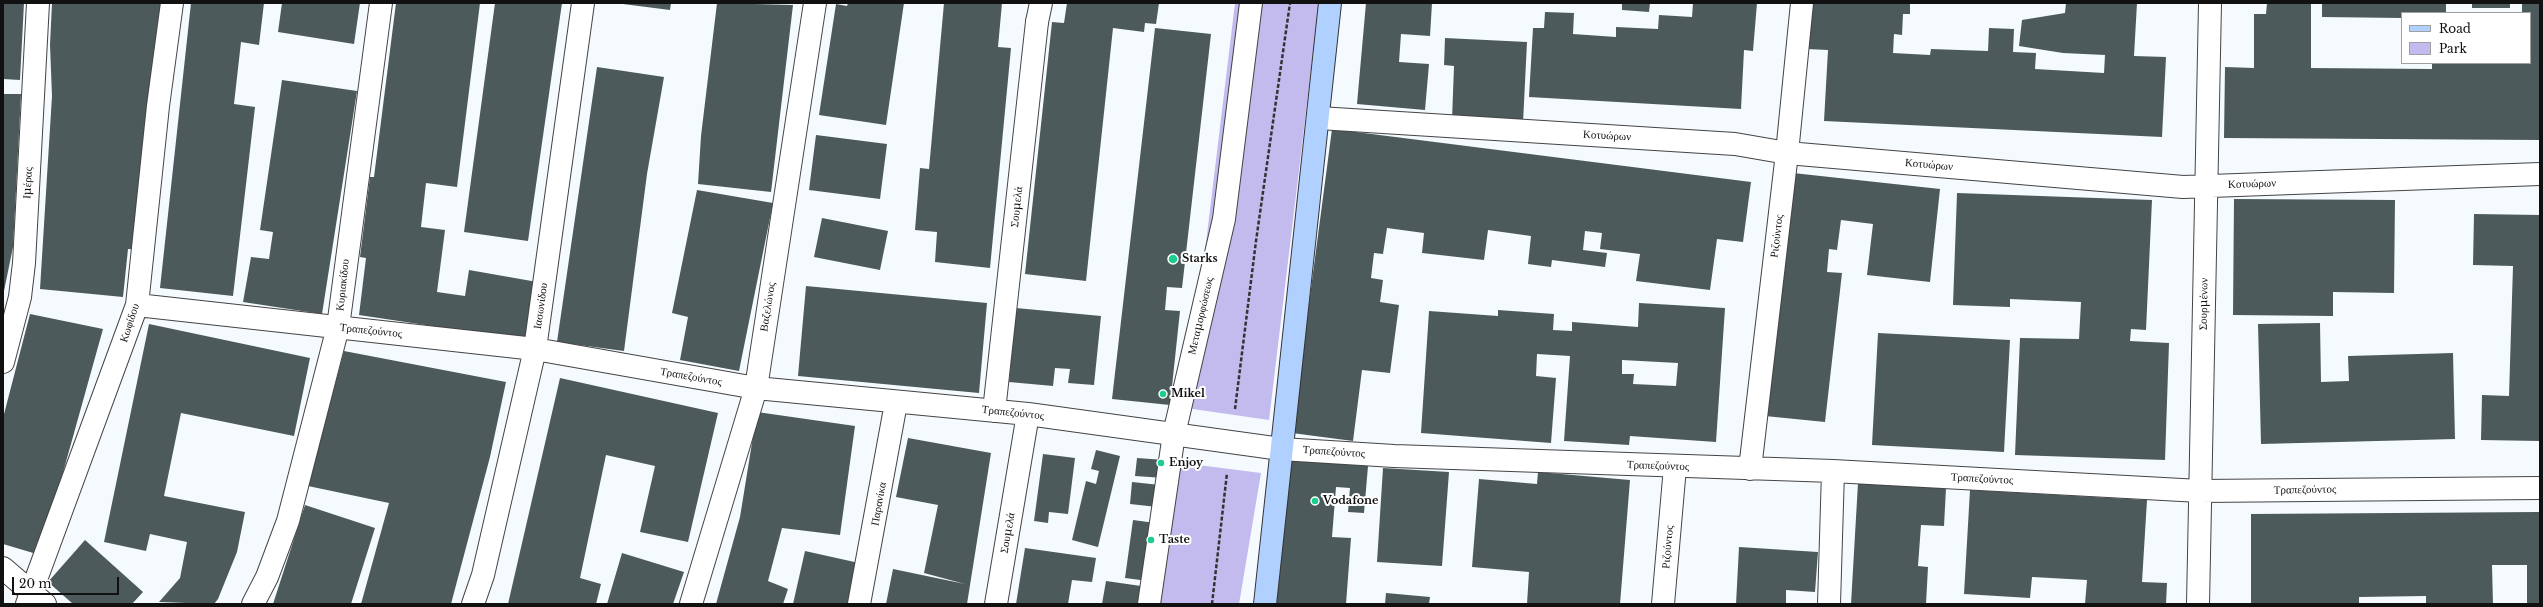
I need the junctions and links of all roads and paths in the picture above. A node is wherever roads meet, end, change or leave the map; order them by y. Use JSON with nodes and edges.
{"nodes":[{"id":1,"x":38,"y":3,"type":"edge"},
{"id":2,"x":172,"y":3,"type":"edge"},
{"id":3,"x":381,"y":3,"type":"edge"},
{"id":4,"x":583,"y":3,"type":"edge"},
{"id":5,"x":815,"y":3,"type":"edge"},
{"id":6,"x":1251,"y":3,"type":"edge"},
{"id":7,"x":1290,"y":3,"type":"edge"},
{"id":8,"x":1330,"y":3,"type":"edge"},
{"id":9,"x":1802,"y":3,"type":"edge"},
{"id":10,"x":2210,"y":3,"type":"edge"},
{"id":11,"x":1039,"y":13,"type":"edge"},
{"id":12,"x":1319,"y":118,"type":"junction"},
{"id":13,"x":1787,"y":153,"type":"junction"},
{"id":14,"x":2540,"y":174,"type":"edge"},
{"id":15,"x":2206,"y":186,"type":"junction"},
{"id":16,"x":137,"y":305,"type":"junction"},
{"id":17,"x":338,"y":327,"type":"junction"},
{"id":18,"x":535,"y":349,"type":"junction"},
{"id":19,"x":3,"y":362,"type":"edge"},
{"id":20,"x":756,"y":388,"type":"junction"},
{"id":21,"x":896,"y":403,"type":"junction"},
{"id":22,"x":1235,"y":409,"type":"dead end"},
{"id":23,"x":994,"y":411,"type":"junction"},
{"id":24,"x":1028,"y":414,"type":"junction"},
{"id":25,"x":1174,"y":434,"type":"junction"},
{"id":26,"x":1281,"y":449,"type":"junction"},
{"id":27,"x":1675,"y":467,"type":"junction"},
{"id":28,"x":1750,"y":469,"type":"junction"},
{"id":29,"x":1833,"y":471,"type":"junction"},
{"id":30,"x":1227,"y":473,"type":"dead end"},
{"id":31,"x":2540,"y":488,"type":"edge"},
{"id":32,"x":2200,"y":491,"type":"junction"},
{"id":33,"x":3,"y":568,"type":"edge"},
{"id":34,"x":34,"y":600,"type":"edge"},
{"id":35,"x":254,"y":604,"type":"edge"},
{"id":36,"x":473,"y":604,"type":"edge"},
{"id":37,"x":691,"y":604,"type":"edge"},
{"id":38,"x":859,"y":604,"type":"edge"},
{"id":39,"x":996,"y":604,"type":"edge"},
{"id":40,"x":1149,"y":604,"type":"edge"},
{"id":41,"x":1212,"y":604,"type":"edge"},
{"id":42,"x":1265,"y":604,"type":"edge"},
{"id":43,"x":1663,"y":604,"type":"edge"},
{"id":44,"x":1829,"y":604,"type":"edge"},
{"id":45,"x":2198,"y":604,"type":"edge"}],
"edges":[{"from":1,"to":19,"type":"street","name":"Ιμέρας"},
{"from":2,"to":16,"type":"street","name":"Κωφίδου"},
{"from":3,"to":17,"type":"street","name":"Κυριακίδου"},
{"from":4,"to":18,"type":"street","name":"Ιασωνίδου"},
{"from":5,"to":20,"type":"street","name":"Βαζελώνος"},
{"from":6,"to":25,"type":"street","name":"Μεταμορφώσεως"},
{"from":7,"to":22,"type":"path"},
{"from":8,"to":12,"type":"main road"},
{"from":9,"to":13,"type":"street","name":"Ριζούντος"},
{"from":10,"to":15,"type":"street","name":"Σουρμένων"},
{"from":11,"to":23,"type":"street","name":"Σουμελά"},
{"from":12,"to":13,"type":"street","name":"Κοτυώρων"},
{"from":12,"to":26,"type":"main road"},
{"from":13,"to":15,"type":"street","name":"Κοτυώρων"},
{"from":13,"to":28,"type":"street","name":"Ριζούντος"},
{"from":14,"to":15,"type":"street","name":"Κοτυώρων"},
{"from":15,"to":32,"type":"street","name":"Σουρμένων"},
{"from":16,"to":17,"type":"street","name":"Τραπεζούντος"},
{"from":16,"to":34,"type":"street","name":"Κωφίδου"},
{"from":17,"to":18,"type":"street","name":"Τραπεζούντος"},
{"from":17,"to":35,"type":"street","name":"Κυριακίδου"},
{"from":18,"to":20,"type":"street","name":"Τραπεζούντος"},
{"from":18,"to":36,"type":"street","name":"Ιασωνίδου"},
{"from":20,"to":21,"type":"street","name":"Τραπεζούντος"},
{"from":20,"to":37,"type":"street","name":"Βαζελώνος"},
{"from":21,"to":23,"type":"street","name":"Τραπεζούντος"},
{"from":21,"to":38,"type":"street","name":"Παρανίκα"},
{"from":23,"to":24,"type":"street","name":"Τραπεζούντος"},
{"from":24,"to":25,"type":"street","name":"Τραπεζούντος"},
{"from":24,"to":39,"type":"street","name":"Σουμελά"},
{"from":25,"to":26,"type":"street","name":"Τραπεζούντος"},
{"from":25,"to":40,"type":"street","name":"Μεταμορφώσεως"},
{"from":26,"to":27,"type":"street","name":"Τραπεζούντος"},
{"from":26,"to":42,"type":"main road"},
{"from":27,"to":28,"type":"street","name":"Τραπεζούντος"},
{"from":27,"to":43,"type":"street","name":"Ριζούντος"},
{"from":28,"to":29,"type":"street","name":"Τραπεζούντος"},
{"from":29,"to":32,"type":"street","name":"Τραπεζούντος"},
{"from":29,"to":44,"type":"street"},
{"from":30,"to":41,"type":"path"},
{"from":31,"to":32,"type":"street","name":"Τραπεζούντος"},
{"from":32,"to":45,"type":"street","name":"Σουρμένων"},
{"from":33,"to":34,"type":"street"}]}
